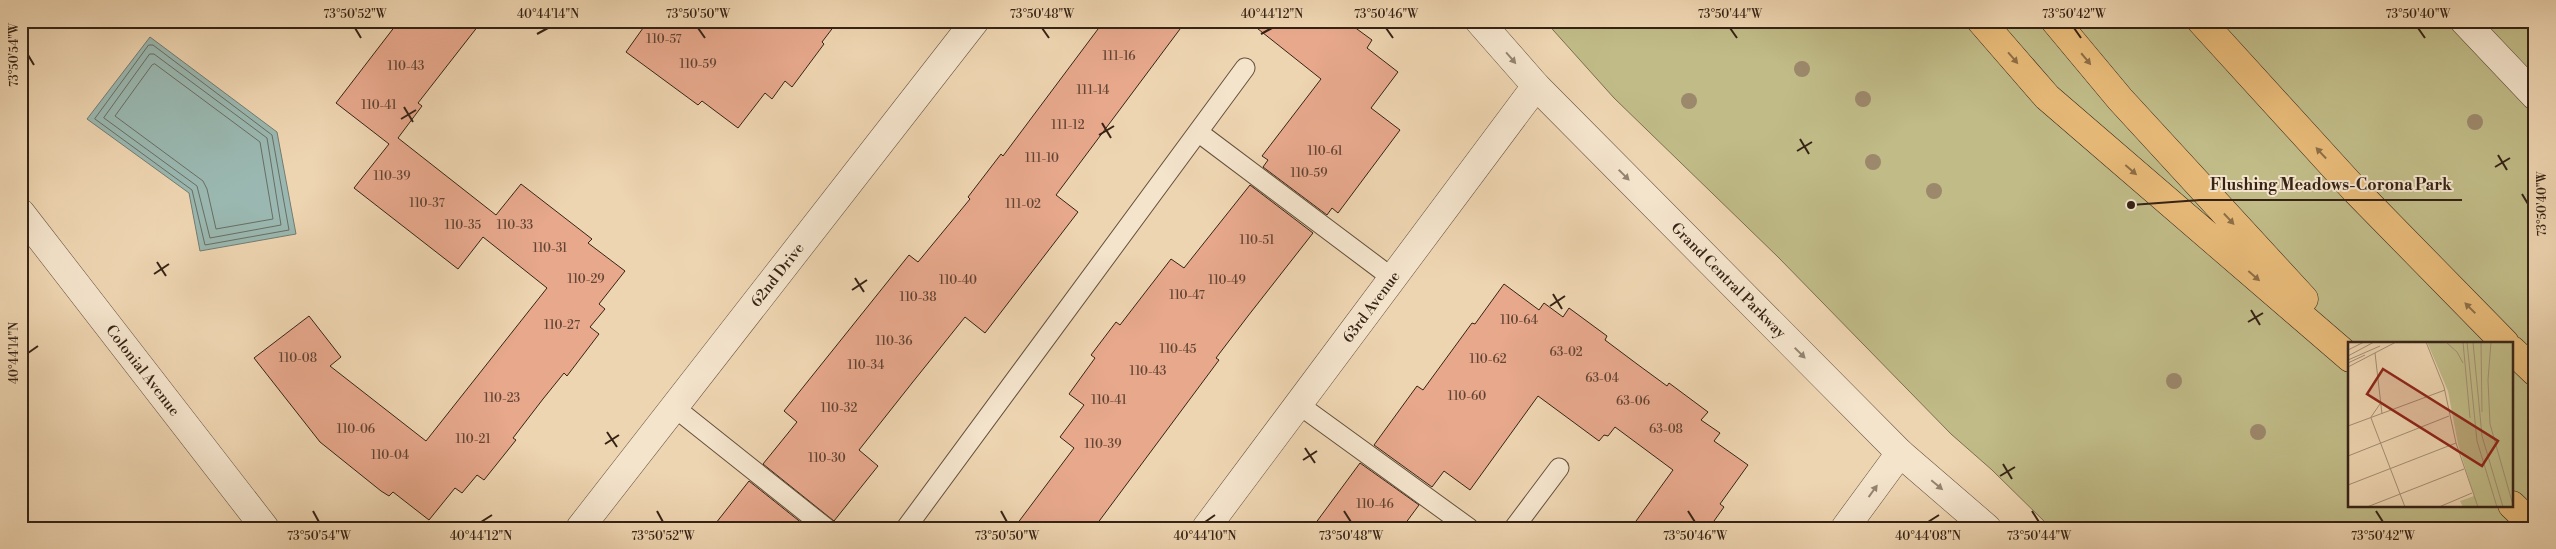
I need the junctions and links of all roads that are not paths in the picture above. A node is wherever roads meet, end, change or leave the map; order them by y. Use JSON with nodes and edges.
{"nodes":[{"id":1,"x":975,"y":21,"type":"edge"},
{"id":2,"x":1480,"y":21,"type":"edge"},
{"id":3,"x":1981,"y":21,"type":"edge"},
{"id":4,"x":2055,"y":21,"type":"edge"},
{"id":5,"x":2464,"y":21,"type":"edge"},
{"id":6,"x":2201,"y":22,"type":"edge"},
{"id":7,"x":1245,"y":68,"type":"dead end"},
{"id":8,"x":1536,"y":86,"type":"junction"},
{"id":9,"x":2535,"y":96,"type":"edge"},
{"id":10,"x":1198,"y":132,"type":"junction"},
{"id":11,"x":21,"y":213,"type":"edge"},
{"id":12,"x":1391,"y":277,"type":"junction"},
{"id":13,"x":2504,"y":342,"type":"edge"},
{"id":14,"x":2348,"y":344,"type":"edge"},
{"id":15,"x":2514,"y":352,"type":"edge"},
{"id":16,"x":2348,"y":356,"type":"edge"},
{"id":17,"x":2535,"y":372,"type":"edge"},
{"id":18,"x":1298,"y":404,"type":"junction"},
{"id":19,"x":674,"y":407,"type":"junction"},
{"id":20,"x":1900,"y":453,"type":"junction"},
{"id":21,"x":1559,"y":468,"type":"dead end"},
{"id":22,"x":2513,"y":506,"type":"edge"},
{"id":23,"x":2535,"y":527,"type":"edge"},
{"id":24,"x":265,"y":528,"type":"edge"},
{"id":25,"x":580,"y":528,"type":"edge"},
{"id":26,"x":826,"y":528,"type":"edge"},
{"id":27,"x":906,"y":528,"type":"edge"},
{"id":28,"x":1206,"y":528,"type":"edge"},
{"id":29,"x":1469,"y":528,"type":"edge"},
{"id":30,"x":1514,"y":528,"type":"edge"},
{"id":31,"x":1845,"y":528,"type":"edge"},
{"id":32,"x":1987,"y":528,"type":"edge"}],
"edges":[{"from":1,"to":19,"type":"street","name":"62nd Drive"},
{"from":2,"to":8,"type":"street","name":"Grand Central Parkway","one_way":true},
{"from":3,"to":16,"type":"highway","one_way":true},
{"from":4,"to":14,"type":"highway","one_way":true},
{"from":5,"to":9,"type":"street"},
{"from":13,"to":6,"type":"highway","one_way":true},
{"from":7,"to":10,"type":"lane"},
{"from":8,"to":12,"type":"street","name":"63rd Avenue"},
{"from":8,"to":20,"type":"street","name":"Grand Central Parkway","one_way":true},
{"from":10,"to":12,"type":"lane"},
{"from":10,"to":27,"type":"lane"},
{"from":11,"to":24,"type":"street","name":"Colonial Avenue"},
{"from":12,"to":18,"type":"street","name":"63rd Avenue"},
{"from":15,"to":17,"type":"highway"},
{"from":18,"to":28,"type":"street","name":"63rd Avenue"},
{"from":18,"to":29,"type":"lane"},
{"from":19,"to":25,"type":"street","name":"62nd Drive"},
{"from":19,"to":26,"type":"lane"},
{"from":31,"to":20,"type":"street","one_way":true},
{"from":20,"to":32,"type":"street","name":"Grand Central Parkway","one_way":true},
{"from":21,"to":30,"type":"lane"},
{"from":22,"to":23,"type":"highway"}]}
